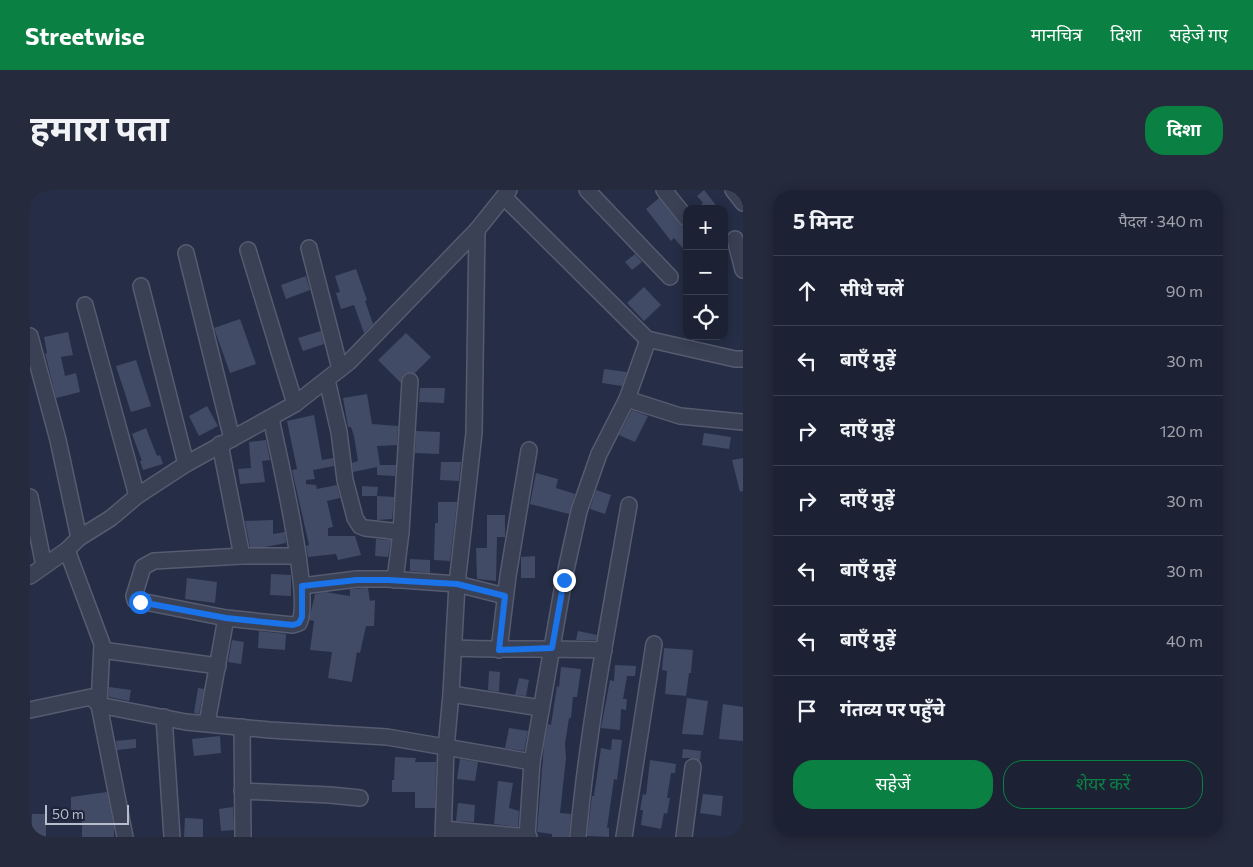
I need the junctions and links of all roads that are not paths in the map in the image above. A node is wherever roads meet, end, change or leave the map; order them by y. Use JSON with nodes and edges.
{"nodes":[{"id":1,"x":587,"y":190,"type":"edge"},
{"id":2,"x":664,"y":190,"type":"edge"},
{"id":3,"x":733,"y":190,"type":"edge"},
{"id":4,"x":506,"y":194,"type":"edge"},
{"id":5,"x":743,"y":203,"type":"edge"},
{"id":6,"x":683,"y":214,"type":"edge"},
{"id":7,"x":477,"y":230,"type":"junction"},
{"id":8,"x":734,"y":238,"type":"edge"},
{"id":9,"x":309,"y":248,"type":"dead end"},
{"id":10,"x":248,"y":250,"type":"dead end"},
{"id":11,"x":186,"y":253,"type":"dead end"},
{"id":12,"x":743,"y":270,"type":"edge"},
{"id":13,"x":670,"y":277,"type":"dead end"},
{"id":14,"x":141,"y":286,"type":"dead end"},
{"id":15,"x":85,"y":305,"type":"dead end"},
{"id":16,"x":30,"y":336,"type":"edge"},
{"id":17,"x":648,"y":340,"type":"junction"},
{"id":18,"x":743,"y":359,"type":"edge"},
{"id":19,"x":340,"y":369,"type":"junction"},
{"id":20,"x":327,"y":380,"type":"junction"},
{"id":21,"x":410,"y":382,"type":"dead end"},
{"id":22,"x":627,"y":399,"type":"junction"},
{"id":23,"x":295,"y":404,"type":"junction"},
{"id":24,"x":271,"y":418,"type":"junction"},
{"id":25,"x":743,"y":422,"type":"edge"},
{"id":26,"x":226,"y":441,"type":"junction"},
{"id":27,"x":528,"y":450,"type":"dead end"},
{"id":28,"x":186,"y":464,"type":"junction"},
{"id":29,"x":138,"y":496,"type":"junction"},
{"id":30,"x":30,"y":497,"type":"edge"},
{"id":31,"x":629,"y":505,"type":"dead end"},
{"id":32,"x":401,"y":532,"type":"junction"},
{"id":33,"x":79,"y":538,"type":"junction"},
{"id":34,"x":67,"y":550,"type":"junction"},
{"id":35,"x":242,"y":556,"type":"junction"},
{"id":36,"x":298,"y":556,"type":"junction"},
{"id":37,"x":44,"y":566,"type":"junction"},
{"id":38,"x":30,"y":576,"type":"edge"},
{"id":39,"x":395,"y":580,"type":"junction"},
{"id":40,"x":457,"y":584,"type":"junction"},
{"id":41,"x":302,"y":586,"type":"junction"},
{"id":42,"x":505,"y":596,"type":"junction"},
{"id":43,"x":226,"y":618,"type":"junction"},
{"id":44,"x":654,"y":644,"type":"dead end"},
{"id":45,"x":454,"y":648,"type":"junction"},
{"id":46,"x":552,"y":648,"type":"junction"},
{"id":47,"x":102,"y":650,"type":"junction"},
{"id":48,"x":499,"y":650,"type":"junction"},
{"id":49,"x":604,"y":650,"type":"junction"},
{"id":50,"x":218,"y":666,"type":"junction"},
{"id":51,"x":451,"y":694,"type":"junction"},
{"id":52,"x":99,"y":705,"type":"junction"},
{"id":53,"x":541,"y":708,"type":"junction"},
{"id":54,"x":30,"y":710,"type":"edge"},
{"id":55,"x":164,"y":717,"type":"junction"},
{"id":56,"x":207,"y":723,"type":"junction"},
{"id":57,"x":242,"y":727,"type":"junction"},
{"id":58,"x":446,"y":748,"type":"junction"},
{"id":59,"x":532,"y":762,"type":"junction"},
{"id":60,"x":693,"y":767,"type":"dead end"},
{"id":61,"x":242,"y":791,"type":"junction"},
{"id":62,"x":360,"y":798,"type":"dead end"},
{"id":63,"x":444,"y":833,"type":"edge"},
{"id":64,"x":125,"y":837,"type":"edge"},
{"id":65,"x":172,"y":837,"type":"edge"},
{"id":66,"x":243,"y":837,"type":"edge"},
{"id":67,"x":528,"y":837,"type":"edge"},
{"id":68,"x":578,"y":837,"type":"edge"},
{"id":69,"x":624,"y":837,"type":"edge"},
{"id":70,"x":684,"y":837,"type":"edge"}],
"edges":[{"from":1,"to":13,"type":"street"},
{"from":2,"to":6,"type":"street"},
{"from":3,"to":5,"type":"street"},
{"from":4,"to":7,"type":"street"},
{"from":4,"to":17,"type":"street"},
{"from":7,"to":19,"type":"street"},
{"from":7,"to":40,"type":"street"},
{"from":8,"to":12,"type":"street"},
{"from":9,"to":19,"type":"street"},
{"from":10,"to":23,"type":"street"},
{"from":11,"to":26,"type":"street"},
{"from":14,"to":28,"type":"street"},
{"from":15,"to":29,"type":"street"},
{"from":16,"to":33,"type":"street"},
{"from":17,"to":18,"type":"street"},
{"from":17,"to":22,"type":"street"},
{"from":19,"to":20,"type":"street"},
{"from":20,"to":23,"type":"street"},
{"from":20,"to":32,"type":"street"},
{"from":21,"to":32,"type":"street"},
{"from":22,"to":25,"type":"street"},
{"from":22,"to":46,"type":"street"},
{"from":23,"to":24,"type":"street"},
{"from":24,"to":26,"type":"street"},
{"from":24,"to":36,"type":"street"},
{"from":26,"to":28,"type":"street"},
{"from":26,"to":35,"type":"street"},
{"from":27,"to":42,"type":"street"},
{"from":28,"to":29,"type":"street"},
{"from":29,"to":33,"type":"street"},
{"from":30,"to":37,"type":"street"},
{"from":31,"to":49,"type":"street"},
{"from":32,"to":39,"type":"street"},
{"from":33,"to":34,"type":"street"},
{"from":34,"to":37,"type":"street"},
{"from":34,"to":47,"type":"street"},
{"from":35,"to":36,"type":"street"},
{"from":35,"to":43,"type":"street"},
{"from":36,"to":41,"type":"street"},
{"from":37,"to":38,"type":"street"},
{"from":39,"to":40,"type":"street"},
{"from":39,"to":41,"type":"street"},
{"from":40,"to":42,"type":"street"},
{"from":40,"to":45,"type":"street"},
{"from":41,"to":43,"type":"street"},
{"from":42,"to":48,"type":"street"},
{"from":43,"to":50,"type":"street"},
{"from":44,"to":69,"type":"street"},
{"from":45,"to":48,"type":"street"},
{"from":45,"to":51,"type":"street"},
{"from":46,"to":48,"type":"street"},
{"from":46,"to":49,"type":"street"},
{"from":46,"to":53,"type":"street"},
{"from":47,"to":50,"type":"street"},
{"from":47,"to":52,"type":"street"},
{"from":49,"to":68,"type":"street"},
{"from":50,"to":56,"type":"street"},
{"from":51,"to":53,"type":"street"},
{"from":51,"to":58,"type":"street"},
{"from":52,"to":54,"type":"street"},
{"from":52,"to":55,"type":"street"},
{"from":52,"to":64,"type":"street"},
{"from":53,"to":59,"type":"street"},
{"from":55,"to":56,"type":"street"},
{"from":55,"to":65,"type":"street"},
{"from":56,"to":57,"type":"street"},
{"from":57,"to":58,"type":"street"},
{"from":57,"to":61,"type":"street"},
{"from":58,"to":59,"type":"street"},
{"from":58,"to":63,"type":"street"},
{"from":59,"to":67,"type":"street"},
{"from":60,"to":70,"type":"street"},
{"from":61,"to":62,"type":"street"},
{"from":61,"to":66,"type":"street"},
{"from":63,"to":67,"type":"street"}]}
